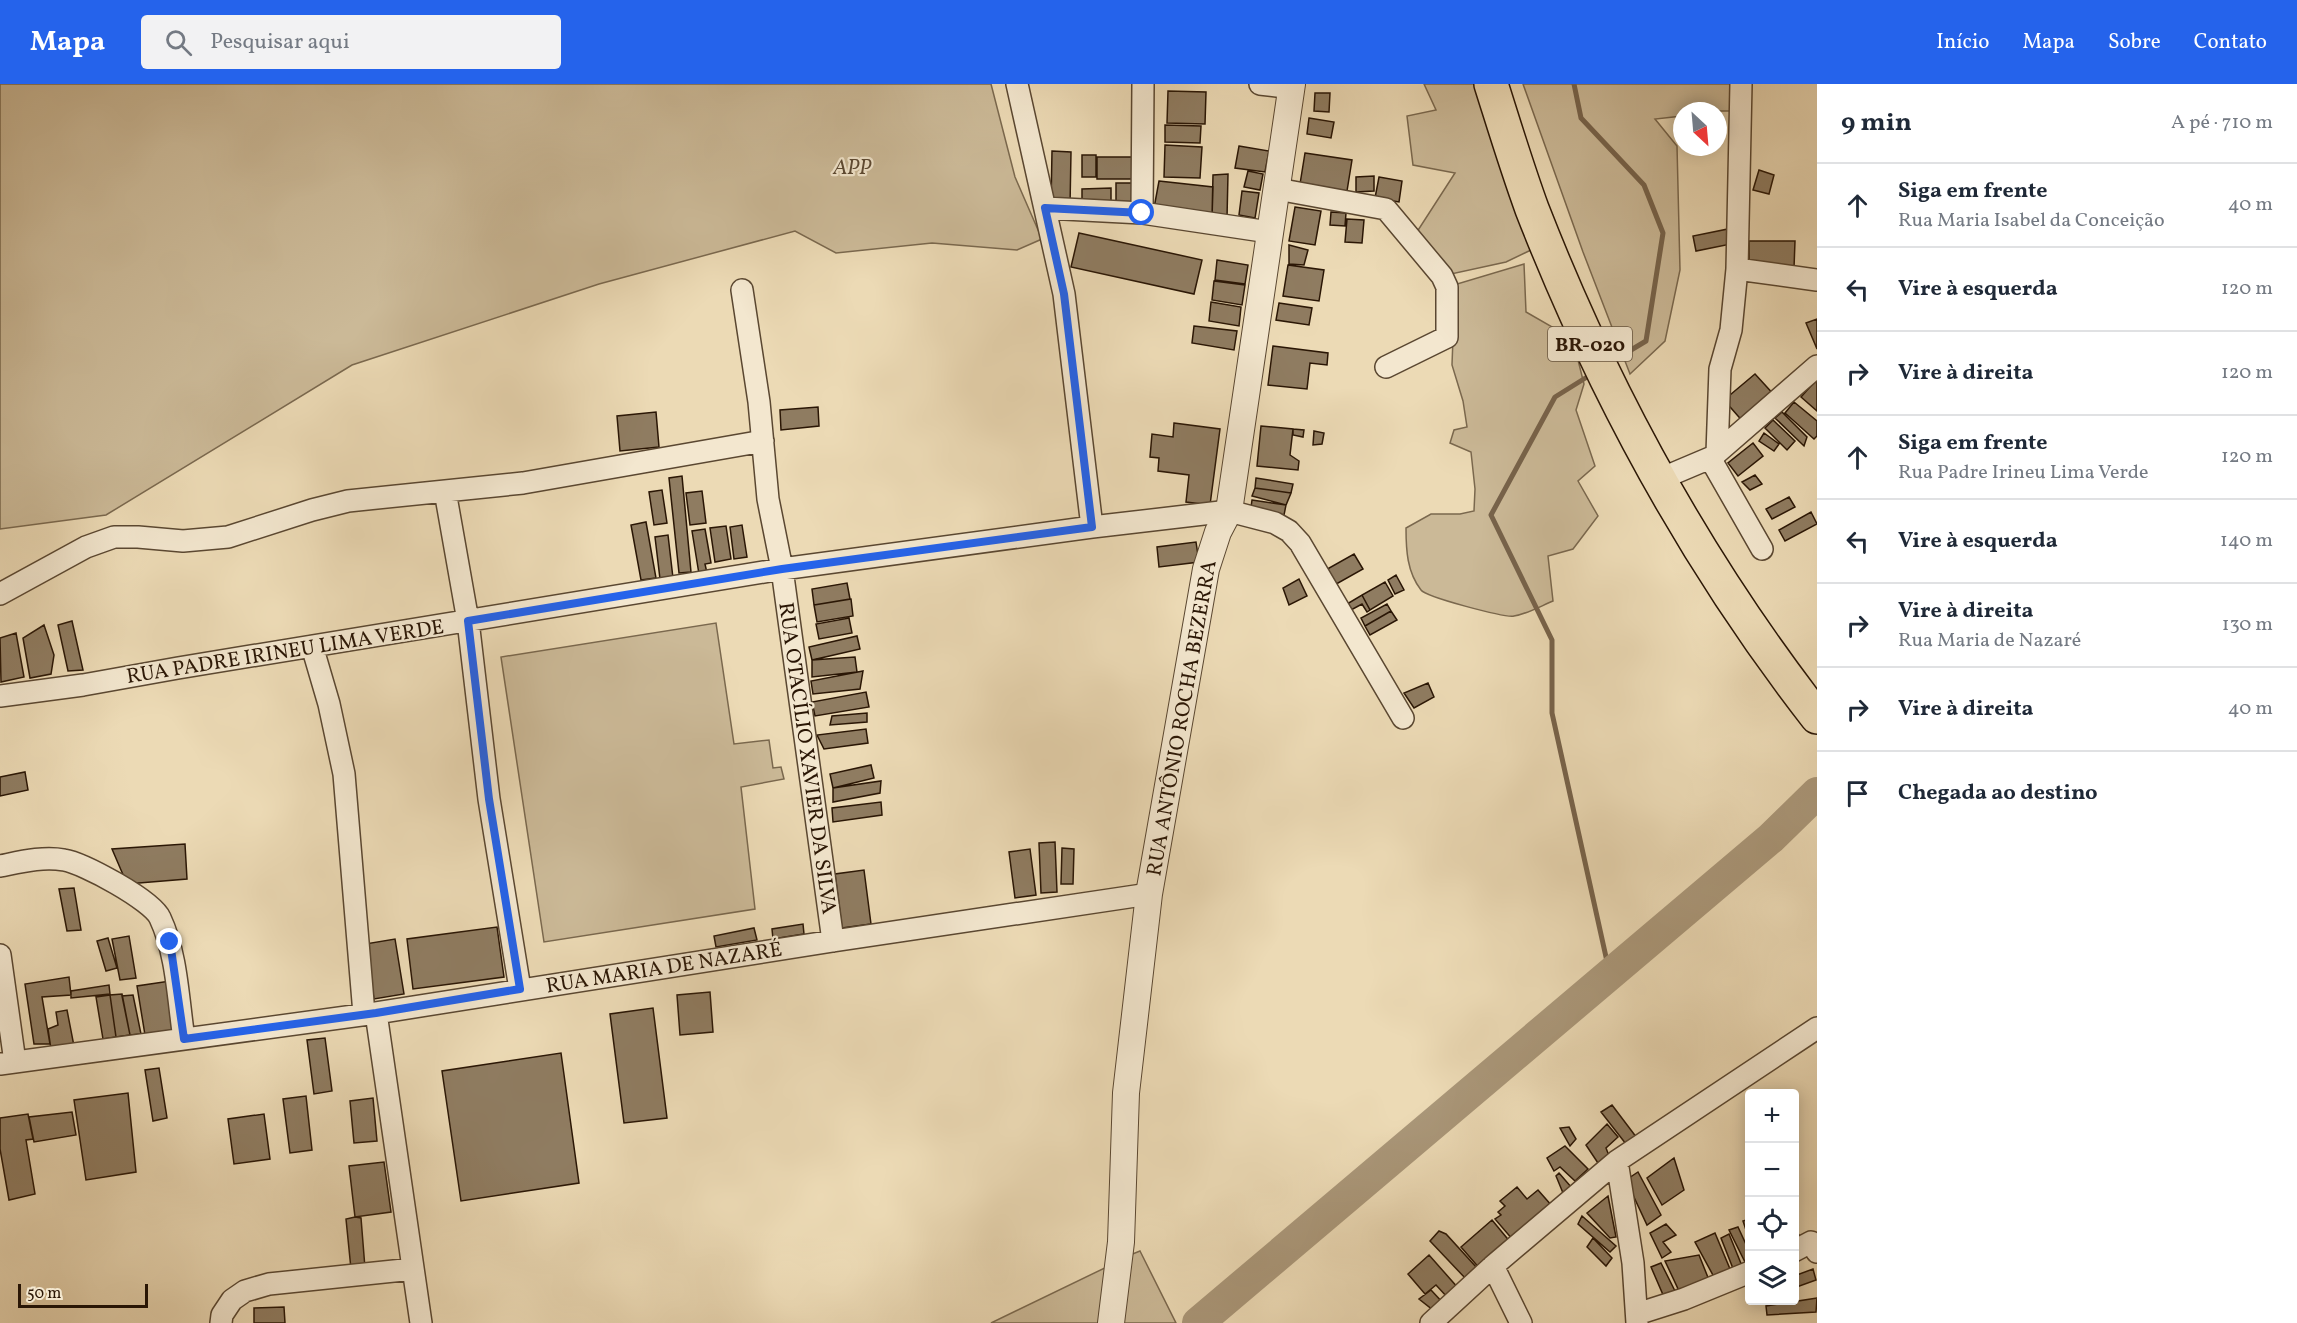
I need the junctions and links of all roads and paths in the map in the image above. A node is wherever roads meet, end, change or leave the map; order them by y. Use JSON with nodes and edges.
{"nodes":[{"id":1,"x":1017,"y":84,"type":"edge"},
{"id":2,"x":1143,"y":84,"type":"edge"},
{"id":3,"x":1260,"y":84,"type":"edge"},
{"id":4,"x":1491,"y":84,"type":"edge"},
{"id":5,"x":1740,"y":84,"type":"edge"},
{"id":6,"x":1292,"y":86,"type":"edge"},
{"id":7,"x":1277,"y":189,"type":"junction"},
{"id":8,"x":1045,"y":208,"type":"junction"},
{"id":9,"x":1142,"y":213,"type":"junction"},
{"id":10,"x":1269,"y":232,"type":"junction"},
{"id":11,"x":1737,"y":269,"type":"junction"},
{"id":12,"x":1817,"y":280,"type":"edge"},
{"id":13,"x":742,"y":290,"type":"dead end"},
{"id":14,"x":1817,"y":366,"type":"edge"},
{"id":15,"x":1386,"y":367,"type":"dead end"},
{"id":16,"x":763,"y":441,"type":"junction"},
{"id":17,"x":1714,"y":455,"type":"junction"},
{"id":18,"x":1658,"y":480,"type":"junction"},
{"id":19,"x":446,"y":491,"type":"junction"},
{"id":20,"x":1229,"y":511,"type":"junction"},
{"id":21,"x":1092,"y":527,"type":"junction"},
{"id":22,"x":1762,"y":549,"type":"dead end"},
{"id":23,"x":782,"y":569,"type":"junction"},
{"id":24,"x":0,"y":594,"type":"edge"},
{"id":25,"x":468,"y":621,"type":"junction"},
{"id":26,"x":312,"y":646,"type":"junction"},
{"id":27,"x":0,"y":696,"type":"edge"},
{"id":28,"x":1817,"y":717,"type":"edge"},
{"id":29,"x":1403,"y":718,"type":"dead end"},
{"id":30,"x":0,"y":866,"type":"edge"},
{"id":31,"x":1149,"y":894,"type":"junction"},
{"id":32,"x":833,"y":940,"type":"junction"},
{"id":33,"x":0,"y":955,"type":"edge"},
{"id":34,"x":520,"y":989,"type":"junction"},
{"id":35,"x":370,"y":1014,"type":"junction"},
{"id":36,"x":1817,"y":1028,"type":"edge"},
{"id":37,"x":184,"y":1039,"type":"junction"},
{"id":38,"x":8,"y":1063,"type":"edge"},
{"id":39,"x":1617,"y":1161,"type":"junction"},
{"id":40,"x":1493,"y":1266,"type":"junction"},
{"id":41,"x":413,"y":1269,"type":"junction"},
{"id":42,"x":1745,"y":1274,"type":"edge"},
{"id":43,"x":1637,"y":1318,"type":"edge"},
{"id":44,"x":221,"y":1323,"type":"edge"},
{"id":45,"x":421,"y":1323,"type":"edge"},
{"id":46,"x":1111,"y":1323,"type":"edge"},
{"id":47,"x":1431,"y":1323,"type":"edge"},
{"id":48,"x":1521,"y":1323,"type":"edge"}],
"edges":[{"from":1,"to":8,"type":"street"},
{"from":2,"to":9,"type":"street"},
{"from":3,"to":6,"type":"street"},
{"from":4,"to":18,"type":"highway","number":"BR-020"},
{"from":5,"to":11,"type":"street"},
{"from":6,"to":7,"type":"street","name":"RUA ANTÔNIO ROCHA BEZERRA"},
{"from":7,"to":10,"type":"street","name":"RUA ANTÔNIO ROCHA BEZERRA"},
{"from":7,"to":15,"type":"street"},
{"from":8,"to":9,"type":"street"},
{"from":8,"to":21,"type":"street"},
{"from":9,"to":10,"type":"street"},
{"from":10,"to":20,"type":"street","name":"RUA ANTÔNIO ROCHA BEZERRA"},
{"from":11,"to":12,"type":"street"},
{"from":11,"to":17,"type":"street"},
{"from":13,"to":16,"type":"street","name":"RUA OTACÍLIO XAVIER DA SILVA"},
{"from":14,"to":17,"type":"street"},
{"from":16,"to":19,"type":"street"},
{"from":16,"to":23,"type":"street","name":"RUA OTACÍLIO XAVIER DA SILVA"},
{"from":17,"to":18,"type":"street"},
{"from":17,"to":22,"type":"street"},
{"from":18,"to":28,"type":"highway","number":"BR-020"},
{"from":19,"to":24,"type":"street"},
{"from":19,"to":25,"type":"street"},
{"from":20,"to":21,"type":"street","name":"RUA PADRE IRINEU LIMA VERDE"},
{"from":20,"to":29,"type":"street"},
{"from":20,"to":31,"type":"street","name":"RUA ANTÔNIO ROCHA BEZERRA"},
{"from":21,"to":23,"type":"street","name":"RUA PADRE IRINEU LIMA VERDE"},
{"from":23,"to":25,"type":"street","name":"RUA PADRE IRINEU LIMA VERDE"},
{"from":23,"to":32,"type":"street","name":"RUA OTACÍLIO XAVIER DA SILVA"},
{"from":25,"to":26,"type":"street","name":"RUA PADRE IRINEU LIMA VERDE"},
{"from":25,"to":34,"type":"street"},
{"from":26,"to":27,"type":"street","name":"RUA PADRE IRINEU LIMA VERDE"},
{"from":26,"to":35,"type":"street"},
{"from":30,"to":37,"type":"street"},
{"from":31,"to":32,"type":"street","name":"RUA MARIA DE NAZARÉ"},
{"from":31,"to":46,"type":"street","name":"RUA ANTÔNIO ROCHA BEZERRA"},
{"from":32,"to":34,"type":"street","name":"RUA MARIA DE NAZARÉ"},
{"from":33,"to":38,"type":"street"},
{"from":34,"to":35,"type":"street","name":"RUA MARIA DE NAZARÉ"},
{"from":35,"to":37,"type":"street","name":"RUA MARIA DE NAZARÉ"},
{"from":35,"to":41,"type":"street"},
{"from":36,"to":39,"type":"street"},
{"from":37,"to":38,"type":"street","name":"RUA MARIA DE NAZARÉ"},
{"from":39,"to":40,"type":"street"},
{"from":39,"to":43,"type":"street"},
{"from":40,"to":47,"type":"street"},
{"from":40,"to":48,"type":"street"},
{"from":41,"to":44,"type":"street"},
{"from":41,"to":45,"type":"street"},
{"from":42,"to":43,"type":"street"}]}
